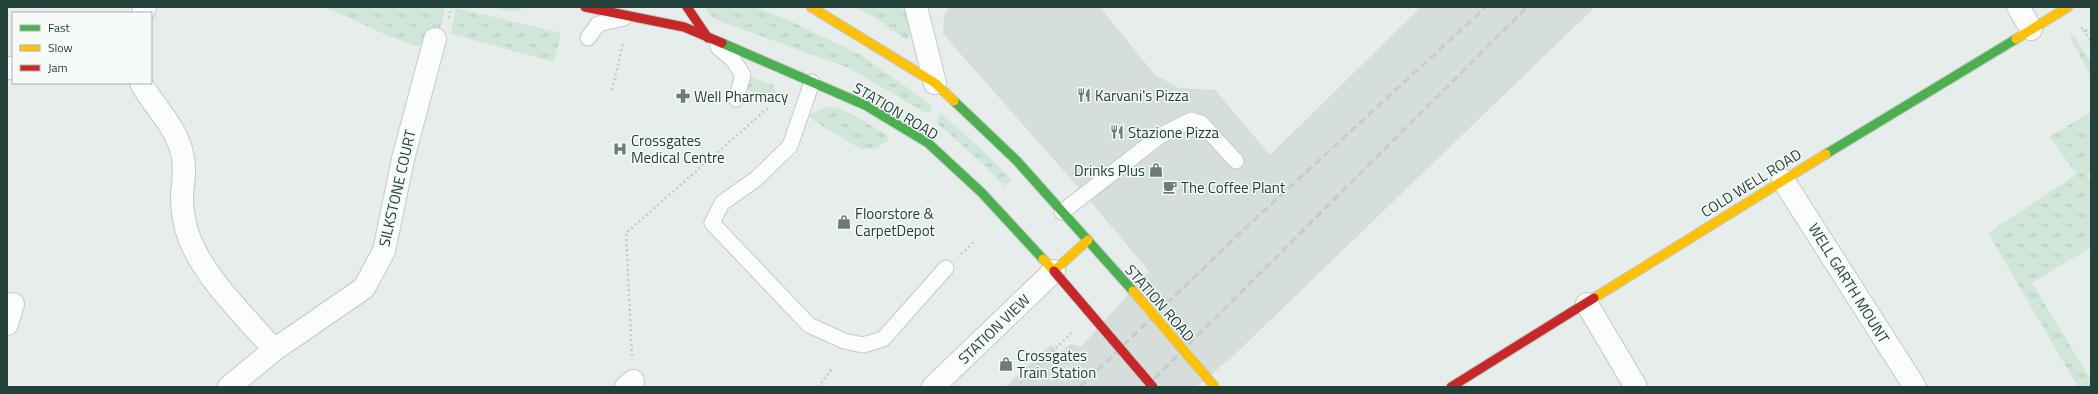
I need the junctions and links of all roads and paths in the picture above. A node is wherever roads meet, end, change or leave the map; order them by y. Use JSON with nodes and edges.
{"nodes":[{"id":1,"x":585,"y":7,"type":"edge"},
{"id":2,"x":688,"y":7,"type":"edge"},
{"id":3,"x":811,"y":7,"type":"edge"},
{"id":4,"x":916,"y":7,"type":"edge"},
{"id":5,"x":2018,"y":7,"type":"edge"},
{"id":6,"x":2068,"y":7,"type":"edge"},
{"id":7,"x":640,"y":13,"type":"junction"},
{"id":8,"x":2031,"y":29,"type":"junction"},
{"id":9,"x":2084,"y":29,"type":"dead end"},
{"id":10,"x":588,"y":38,"type":"dead end"},
{"id":11,"x":708,"y":38,"type":"junction"},
{"id":12,"x":434,"y":39,"type":"dead end"},
{"id":13,"x":2091,"y":42,"type":"edge"},
{"id":14,"x":623,"y":43,"type":"dead end"},
{"id":15,"x":812,"y":82,"type":"junction"},
{"id":16,"x":935,"y":83,"type":"junction"},
{"id":17,"x":142,"y":84,"type":"edge"},
{"id":18,"x":612,"y":90,"type":"dead end"},
{"id":19,"x":736,"y":98,"type":"dead end"},
{"id":20,"x":769,"y":107,"type":"dead end"},
{"id":21,"x":1236,"y":161,"type":"dead end"},
{"id":22,"x":1783,"y":180,"type":"junction"},
{"id":23,"x":1062,"y":212,"type":"junction"},
{"id":24,"x":1088,"y":240,"type":"junction"},
{"id":25,"x":946,"y":268,"type":"dead end"},
{"id":26,"x":1054,"y":271,"type":"junction"},
{"id":27,"x":1587,"y":304,"type":"junction"},
{"id":28,"x":1091,"y":314,"type":"junction"},
{"id":29,"x":274,"y":350,"type":"junction"},
{"id":30,"x":832,"y":369,"type":"dead end"},
{"id":31,"x":630,"y":384,"type":"edge"},
{"id":32,"x":229,"y":387,"type":"edge"},
{"id":33,"x":818,"y":387,"type":"edge"},
{"id":34,"x":933,"y":387,"type":"edge"},
{"id":35,"x":1017,"y":387,"type":"edge"},
{"id":36,"x":1153,"y":387,"type":"edge"},
{"id":37,"x":1215,"y":387,"type":"edge"},
{"id":38,"x":1452,"y":387,"type":"edge"},
{"id":39,"x":1636,"y":387,"type":"edge"},
{"id":40,"x":1914,"y":387,"type":"edge"}],
"edges":[{"from":1,"to":7,"type":"main road","name":"STATION ROAD"},
{"from":2,"to":11,"type":"main road"},
{"from":3,"to":16,"type":"main road","name":"STATION ROAD"},
{"from":4,"to":16,"type":"street"},
{"from":5,"to":8,"type":"street"},
{"from":6,"to":8,"type":"main road","name":"COLD WELL ROAD"},
{"from":7,"to":10,"type":"lane"},
{"from":7,"to":11,"type":"main road","name":"STATION ROAD"},
{"from":8,"to":22,"type":"main road","name":"COLD WELL ROAD"},
{"from":9,"to":13,"type":"path"},
{"from":11,"to":15,"type":"main road","name":"STATION ROAD"},
{"from":11,"to":19,"type":"lane"},
{"from":12,"to":29,"type":"street","name":"SILKSTONE COURT"},
{"from":14,"to":18,"type":"path"},
{"from":15,"to":25,"type":"lane"},
{"from":15,"to":26,"type":"main road","name":"STATION ROAD"},
{"from":16,"to":23,"type":"main road","name":"STATION ROAD"},
{"from":17,"to":29,"type":"street"},
{"from":20,"to":31,"type":"path"},
{"from":21,"to":23,"type":"lane"},
{"from":22,"to":27,"type":"main road","name":"COLD WELL ROAD"},
{"from":22,"to":40,"type":"street","name":"WELL GARTH MOUNT"},
{"from":23,"to":24,"type":"main road","name":"STATION ROAD"},
{"from":24,"to":26,"type":"main road"},
{"from":24,"to":37,"type":"main road","name":"STATION ROAD","bridge":true},
{"from":26,"to":28,"type":"main road","name":"STATION ROAD","bridge":true},
{"from":26,"to":34,"type":"street","name":"STATION VIEW"},
{"from":27,"to":38,"type":"main road","name":"COLD WELL ROAD"},
{"from":27,"to":39,"type":"street"},
{"from":28,"to":35,"type":"path"},
{"from":28,"to":36,"type":"main road","name":"STATION ROAD","bridge":true},
{"from":29,"to":32,"type":"street","name":"SILKSTONE COURT"},
{"from":30,"to":33,"type":"path"}]}
